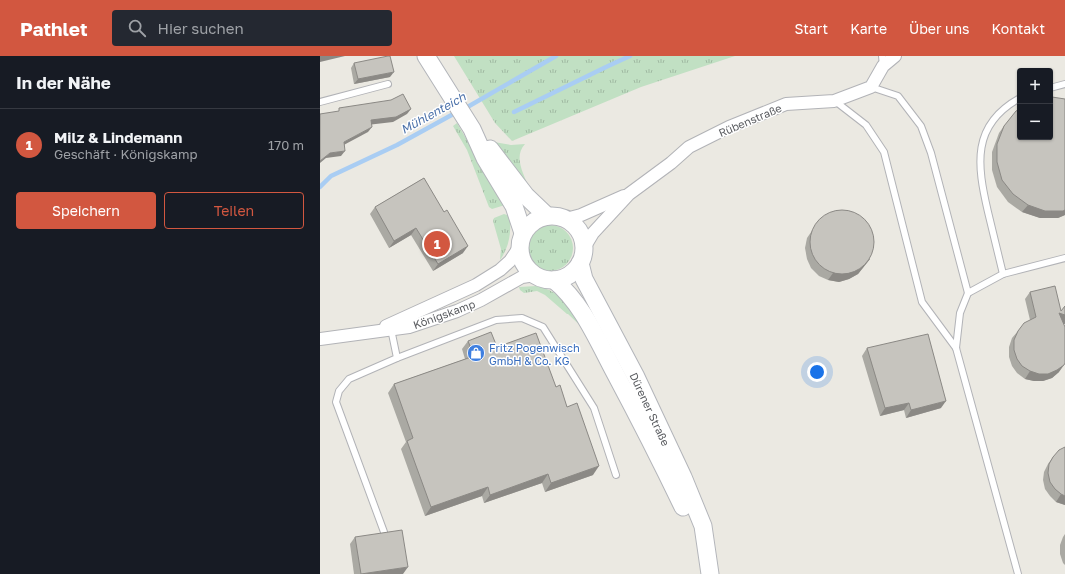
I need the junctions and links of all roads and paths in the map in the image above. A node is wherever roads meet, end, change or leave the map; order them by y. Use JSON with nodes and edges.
{"nodes":[{"id":1,"x":426,"y":56,"type":"edge"},
{"id":2,"x":895,"y":56,"type":"edge"},
{"id":3,"x":882,"y":61,"type":"edge"},
{"id":4,"x":388,"y":84,"type":"dead end"},
{"id":5,"x":1065,"y":84,"type":"edge"},
{"id":6,"x":871,"y":87,"type":"junction"},
{"id":7,"x":1053,"y":87,"type":"edge"},
{"id":8,"x":1017,"y":100,"type":"edge"},
{"id":9,"x":834,"y":101,"type":"junction"},
{"id":10,"x":320,"y":102,"type":"edge"},
{"id":11,"x":470,"y":126,"type":"junction"},
{"id":12,"x":629,"y":194,"type":"junction"},
{"id":13,"x":547,"y":216,"type":"junction"},
{"id":14,"x":566,"y":219,"type":"junction"},
{"id":15,"x":521,"y":239,"type":"junction"},
{"id":16,"x":582,"y":256,"type":"junction"},
{"id":17,"x":1065,"y":258,"type":"edge"},
{"id":18,"x":1003,"y":274,"type":"junction"},
{"id":19,"x":535,"y":275,"type":"junction"},
{"id":20,"x":554,"y":280,"type":"junction"},
{"id":21,"x":968,"y":293,"type":"junction"},
{"id":22,"x":391,"y":329,"type":"junction"},
{"id":23,"x":370,"y":333,"type":"junction"},
{"id":24,"x":320,"y":339,"type":"edge"},
{"id":25,"x":956,"y":348,"type":"junction"},
{"id":26,"x":397,"y":358,"type":"junction"},
{"id":27,"x":616,"y":475,"type":"dead end"},
{"id":28,"x":384,"y":532,"type":"edge"},
{"id":29,"x":709,"y":567,"type":"edge"},
{"id":30,"x":1018,"y":574,"type":"edge"}],
"edges":[{"from":1,"to":11,"type":"main road"},
{"from":2,"to":3,"type":"street"},
{"from":3,"to":6,"type":"street"},
{"from":4,"to":10,"type":"lane"},
{"from":5,"to":7,"type":"lane"},
{"from":6,"to":9,"type":"street","name":"Rübenstraße"},
{"from":6,"to":21,"type":"lane"},
{"from":8,"to":18,"type":"lane"},
{"from":9,"to":12,"type":"street","name":"Rübenstraße"},
{"from":9,"to":25,"type":"lane"},
{"from":11,"to":13,"type":"main road"},
{"from":11,"to":15,"type":"main road"},
{"from":12,"to":14,"type":"street","name":"Rübenstraße"},
{"from":12,"to":16,"type":"street","name":"Rübenstraße"},
{"from":13,"to":14,"type":"main road"},
{"from":13,"to":15,"type":"main road"},
{"from":14,"to":16,"type":"main road"},
{"from":15,"to":19,"type":"main road"},
{"from":15,"to":23,"type":"street","name":"Königskamp"},
{"from":16,"to":20,"type":"main road"},
{"from":16,"to":29,"type":"main road","name":"Dürener Straße"},
{"from":17,"to":18,"type":"lane"},
{"from":18,"to":21,"type":"lane"},
{"from":19,"to":20,"type":"main road"},
{"from":19,"to":22,"type":"street","name":"Königskamp"},
{"from":20,"to":29,"type":"main road","name":"Dürener Straße"},
{"from":21,"to":25,"type":"lane"},
{"from":22,"to":23,"type":"street","name":"Königskamp"},
{"from":22,"to":26,"type":"lane"},
{"from":23,"to":24,"type":"street","name":"Königskamp"},
{"from":25,"to":30,"type":"lane"},
{"from":26,"to":27,"type":"lane"},
{"from":26,"to":28,"type":"lane"}]}
